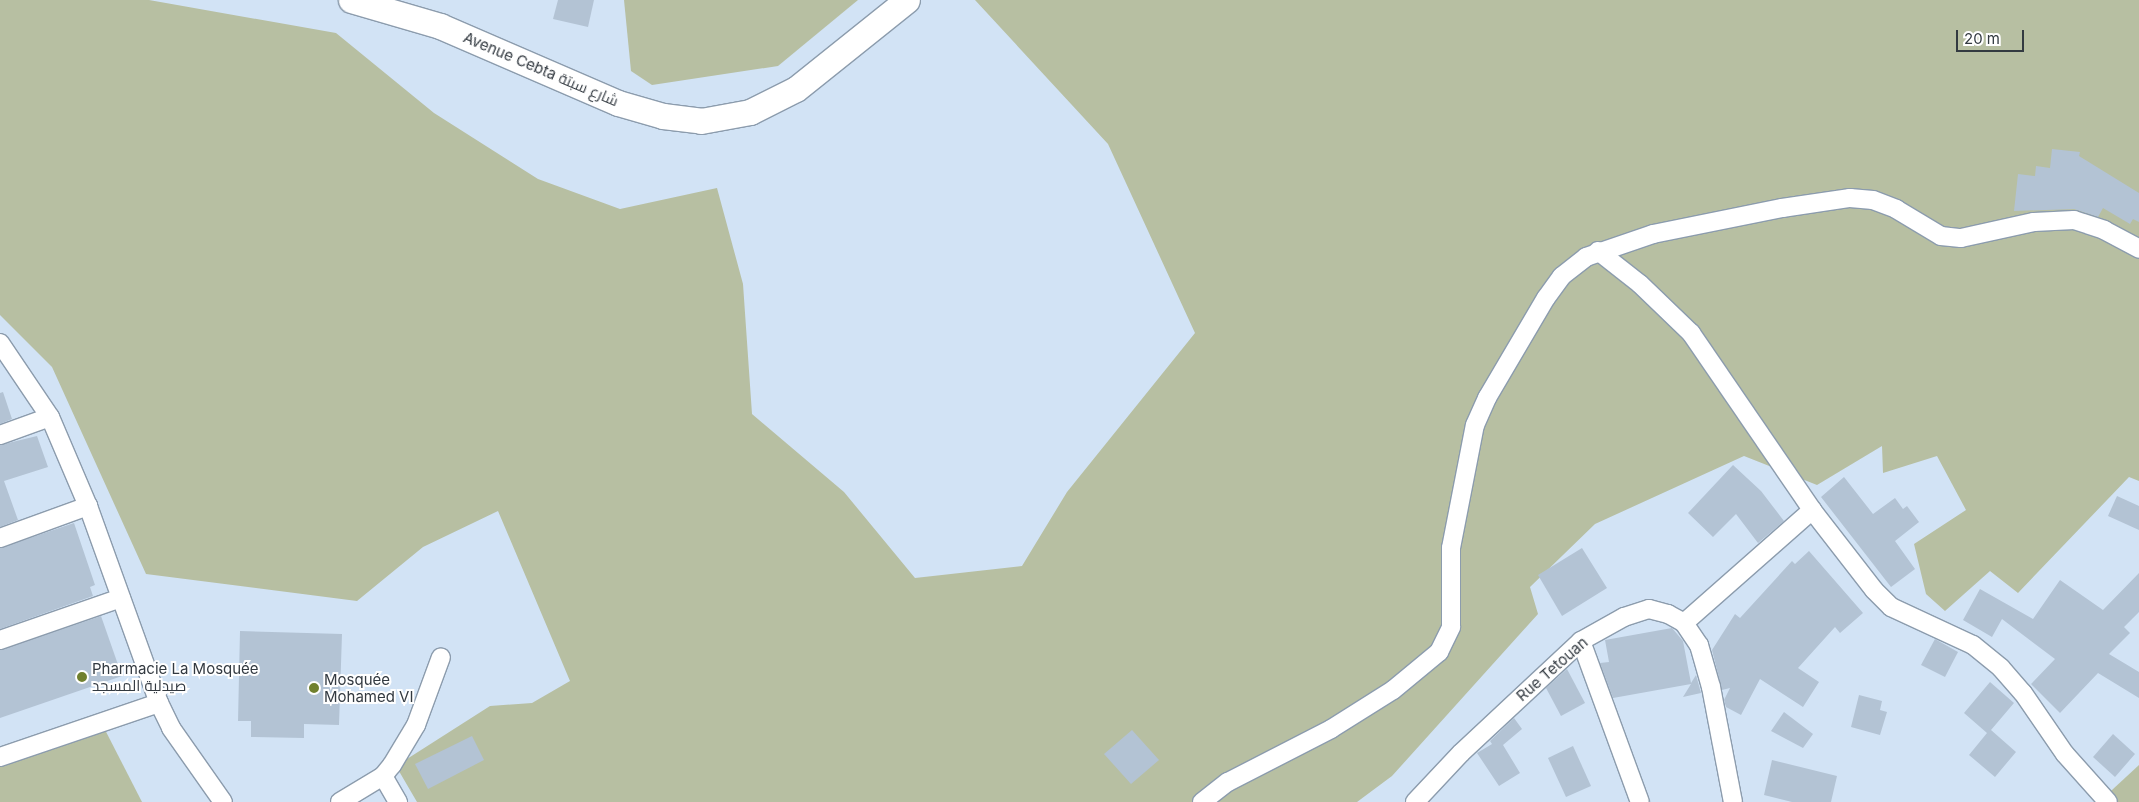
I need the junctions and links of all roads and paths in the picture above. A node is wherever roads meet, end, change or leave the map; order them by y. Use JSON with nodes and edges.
{"nodes":[{"id":1,"x":351,"y":0,"type":"edge"},
{"id":2,"x":907,"y":0,"type":"edge"},
{"id":3,"x":2139,"y":249,"type":"edge"},
{"id":4,"x":1598,"y":251,"type":"junction"},
{"id":5,"x":0,"y":343,"type":"edge"},
{"id":6,"x":50,"y":416,"type":"junction"},
{"id":7,"x":0,"y":435,"type":"edge"},
{"id":8,"x":88,"y":506,"type":"junction"},
{"id":9,"x":1812,"y":510,"type":"junction"},
{"id":10,"x":0,"y":538,"type":"edge"},
{"id":11,"x":121,"y":598,"type":"junction"},
{"id":12,"x":1684,"y":624,"type":"junction"},
{"id":13,"x":0,"y":640,"type":"edge"},
{"id":14,"x":1582,"y":641,"type":"junction"},
{"id":15,"x":441,"y":657,"type":"dead end"},
{"id":16,"x":159,"y":703,"type":"junction"},
{"id":17,"x":0,"y":756,"type":"edge"},
{"id":18,"x":383,"y":776,"type":"junction"},
{"id":19,"x":223,"y":802,"type":"edge"},
{"id":20,"x":340,"y":802,"type":"edge"},
{"id":21,"x":398,"y":802,"type":"edge"},
{"id":22,"x":1202,"y":802,"type":"edge"},
{"id":23,"x":1415,"y":802,"type":"edge"},
{"id":24,"x":1640,"y":802,"type":"edge"},
{"id":25,"x":1733,"y":802,"type":"edge"},
{"id":26,"x":2108,"y":802,"type":"edge"}],
"edges":[{"from":1,"to":2,"type":"street","name":"Avenue Cebta شارع سبتة"},
{"from":3,"to":4,"type":"street"},
{"from":4,"to":9,"type":"street"},
{"from":4,"to":22,"type":"street"},
{"from":5,"to":6,"type":"street"},
{"from":6,"to":7,"type":"street"},
{"from":6,"to":8,"type":"street"},
{"from":8,"to":10,"type":"street"},
{"from":8,"to":11,"type":"street"},
{"from":9,"to":12,"type":"street"},
{"from":9,"to":26,"type":"street"},
{"from":11,"to":13,"type":"street"},
{"from":11,"to":16,"type":"street"},
{"from":12,"to":14,"type":"street","name":"Rue Tetouan"},
{"from":12,"to":25,"type":"street"},
{"from":14,"to":23,"type":"street","name":"Rue Tetouan"},
{"from":14,"to":24,"type":"street"},
{"from":15,"to":18,"type":"street"},
{"from":16,"to":17,"type":"street"},
{"from":16,"to":19,"type":"street"},
{"from":18,"to":20,"type":"street"},
{"from":18,"to":21,"type":"street"}]}
